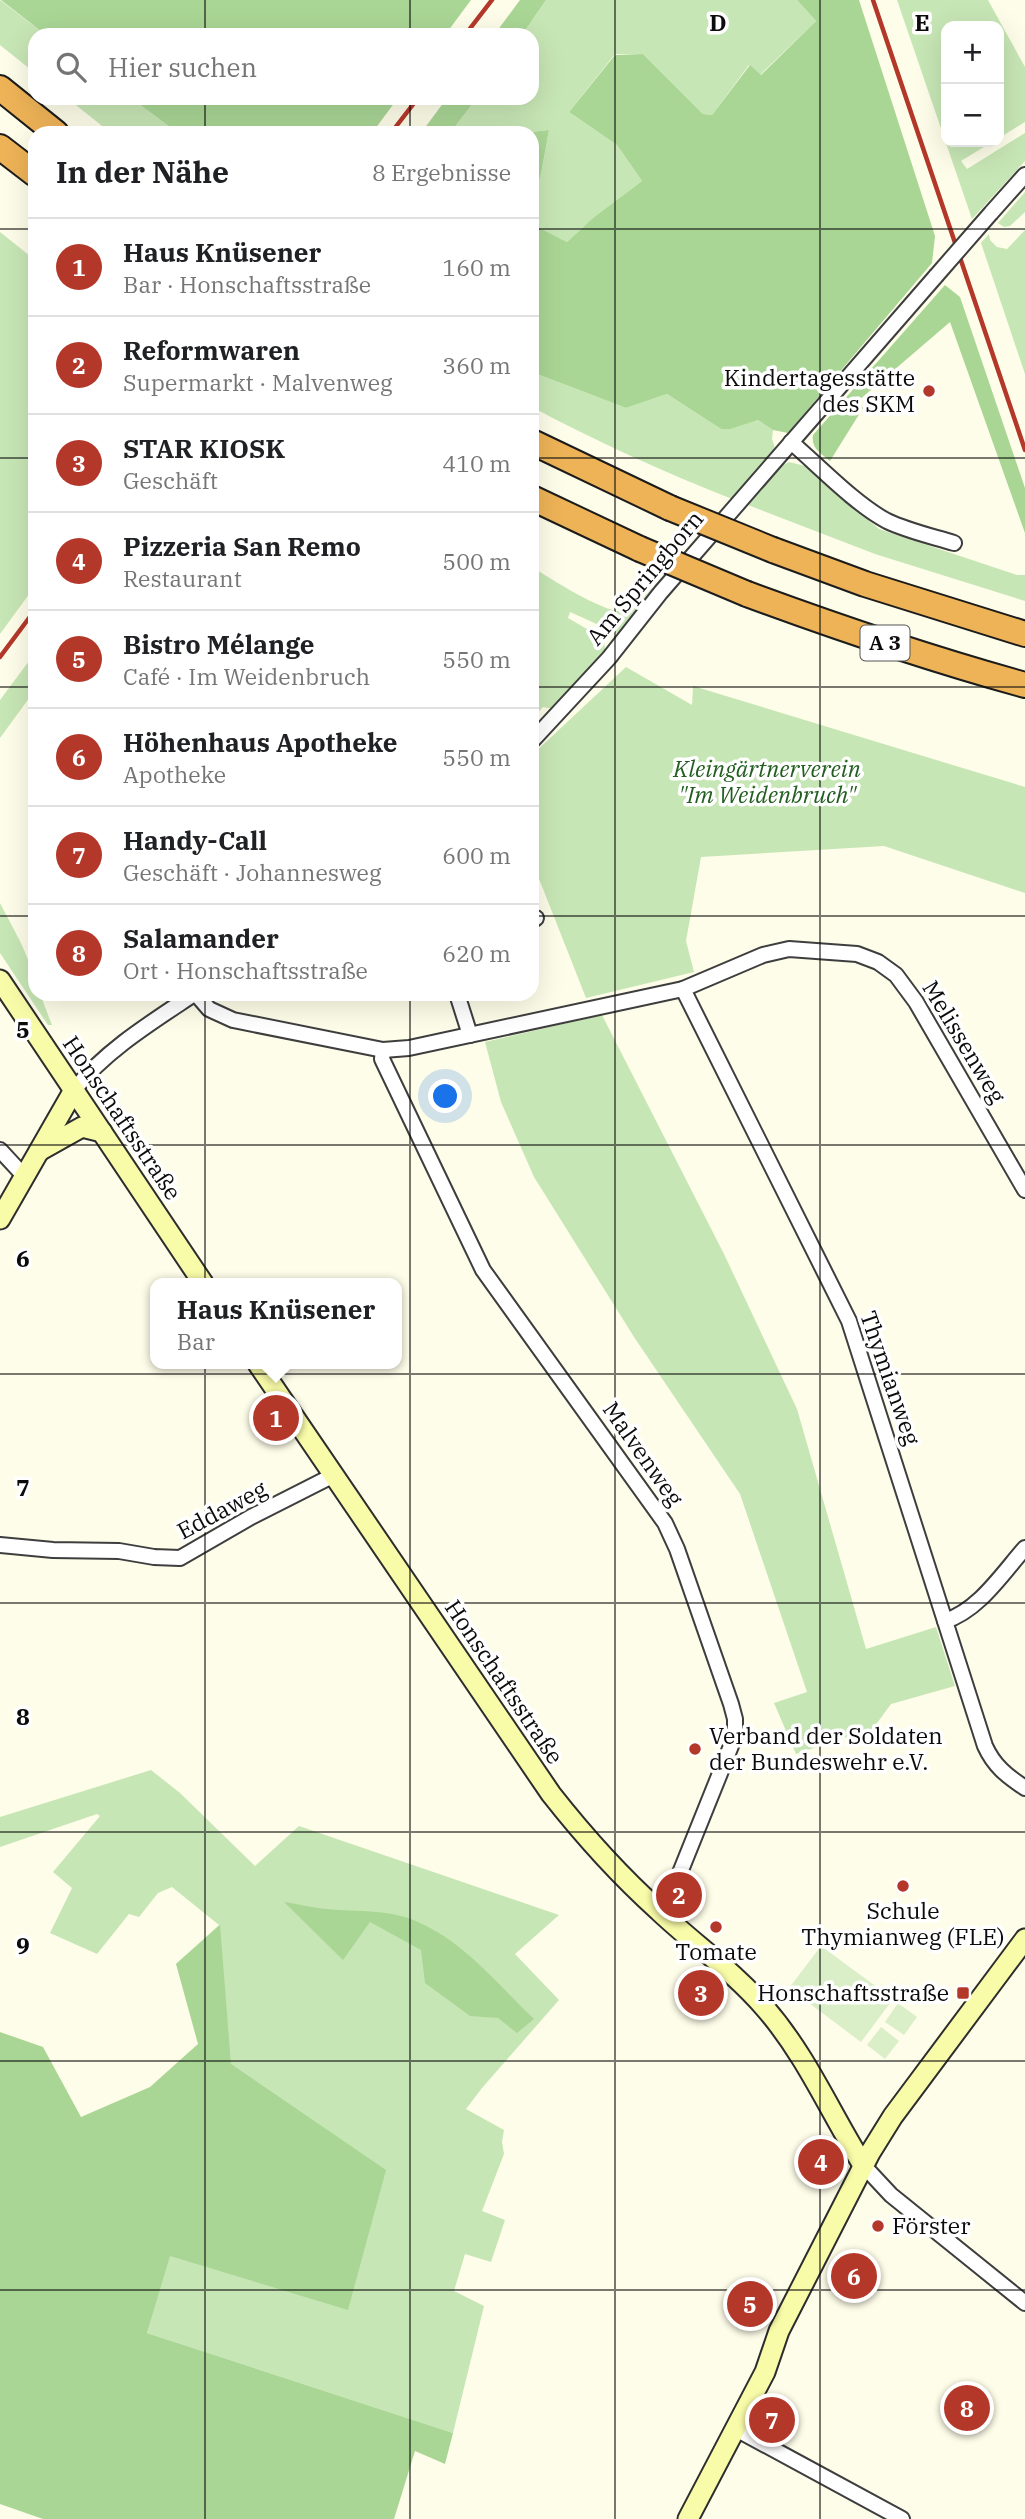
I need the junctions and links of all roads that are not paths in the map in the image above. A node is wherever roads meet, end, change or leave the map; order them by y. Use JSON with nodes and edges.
{"nodes":[{"id":1,"x":0,"y":88,"type":"edge"},
{"id":2,"x":48,"y":126,"type":"edge"},
{"id":3,"x":0,"y":147,"type":"edge"},
{"id":4,"x":28,"y":169,"type":"edge"},
{"id":5,"x":1025,"y":175,"type":"edge"},
{"id":6,"x":791,"y":442,"type":"junction"},
{"id":7,"x":539,"y":445,"type":"edge"},
{"id":8,"x":539,"y":501,"type":"edge"},
{"id":9,"x":954,"y":543,"type":"dead end"},
{"id":10,"x":1025,"y":634,"type":"edge"},
{"id":11,"x":1025,"y":685,"type":"edge"},
{"id":12,"x":539,"y":733,"type":"edge"},
{"id":13,"x":0,"y":980,"type":"edge"},
{"id":14,"x":683,"y":989,"type":"junction"},
{"id":15,"x":184,"y":1001,"type":"edge"},
{"id":16,"x":202,"y":1001,"type":"edge"},
{"id":17,"x":459,"y":1001,"type":"edge"},
{"id":18,"x":470,"y":1035,"type":"junction"},
{"id":19,"x":383,"y":1050,"type":"junction"},
{"id":20,"x":74,"y":1090,"type":"junction"},
{"id":21,"x":102,"y":1132,"type":"junction"},
{"id":22,"x":0,"y":1150,"type":"edge"},
{"id":23,"x":40,"y":1150,"type":"junction"},
{"id":24,"x":25,"y":1177,"type":"junction"},
{"id":25,"x":1025,"y":1190,"type":"edge"},
{"id":26,"x":0,"y":1219,"type":"edge"},
{"id":27,"x":200,"y":1278,"type":"edge"},
{"id":28,"x":261,"y":1369,"type":"edge"},
{"id":29,"x":334,"y":1475,"type":"junction"},
{"id":30,"x":0,"y":1545,"type":"edge"},
{"id":31,"x":1025,"y":1548,"type":"edge"},
{"id":32,"x":945,"y":1621,"type":"junction"},
{"id":33,"x":1025,"y":1788,"type":"edge"},
{"id":34,"x":658,"y":1911,"type":"junction"},
{"id":35,"x":1025,"y":1939,"type":"edge"},
{"id":36,"x":863,"y":2165,"type":"junction"},
{"id":37,"x":1025,"y":2303,"type":"edge"},
{"id":38,"x":736,"y":2429,"type":"junction"},
{"id":39,"x":688,"y":2519,"type":"edge"},
{"id":40,"x":902,"y":2519,"type":"edge"}],
"edges":[{"from":1,"to":2,"type":"highway"},
{"from":3,"to":4,"type":"highway"},
{"from":5,"to":6,"type":"street","name":"Am Springborn","bridge":true},
{"from":6,"to":9,"type":"street"},
{"from":6,"to":12,"type":"street","name":"Am Springborn"},
{"from":7,"to":10,"type":"highway","number":"A 3","bridge":true},
{"from":8,"to":11,"type":"highway","number":"A 3","bridge":true},
{"from":13,"to":20,"type":"street","name":"Honschaftsstraße"},
{"from":14,"to":18,"type":"street","name":"Melissenweg"},
{"from":14,"to":25,"type":"street","name":"Melissenweg"},
{"from":14,"to":32,"type":"street","name":"Thymianweg"},
{"from":15,"to":20,"type":"street"},
{"from":16,"to":19,"type":"street","name":"Melissenweg"},
{"from":17,"to":18,"type":"street"},
{"from":18,"to":19,"type":"street","name":"Melissenweg"},
{"from":19,"to":34,"type":"street","name":"Malvenweg"},
{"from":20,"to":21,"type":"street","name":"Honschaftsstraße"},
{"from":20,"to":23,"type":"street"},
{"from":21,"to":23,"type":"street"},
{"from":21,"to":27,"type":"street","name":"Honschaftsstraße"},
{"from":22,"to":24,"type":"street"},
{"from":23,"to":24,"type":"street"},
{"from":24,"to":26,"type":"street"},
{"from":28,"to":29,"type":"street","name":"Honschaftsstraße"},
{"from":29,"to":30,"type":"street","name":"Eddaweg"},
{"from":29,"to":34,"type":"street","name":"Honschaftsstraße"},
{"from":31,"to":32,"type":"street"},
{"from":32,"to":33,"type":"street","name":"Thymianweg"},
{"from":34,"to":36,"type":"street","name":"Honschaftsstraße"},
{"from":35,"to":36,"type":"street"},
{"from":36,"to":37,"type":"street","name":"Honschaftsstraße"},
{"from":36,"to":38,"type":"street"},
{"from":38,"to":39,"type":"street"},
{"from":38,"to":40,"type":"street"}]}
